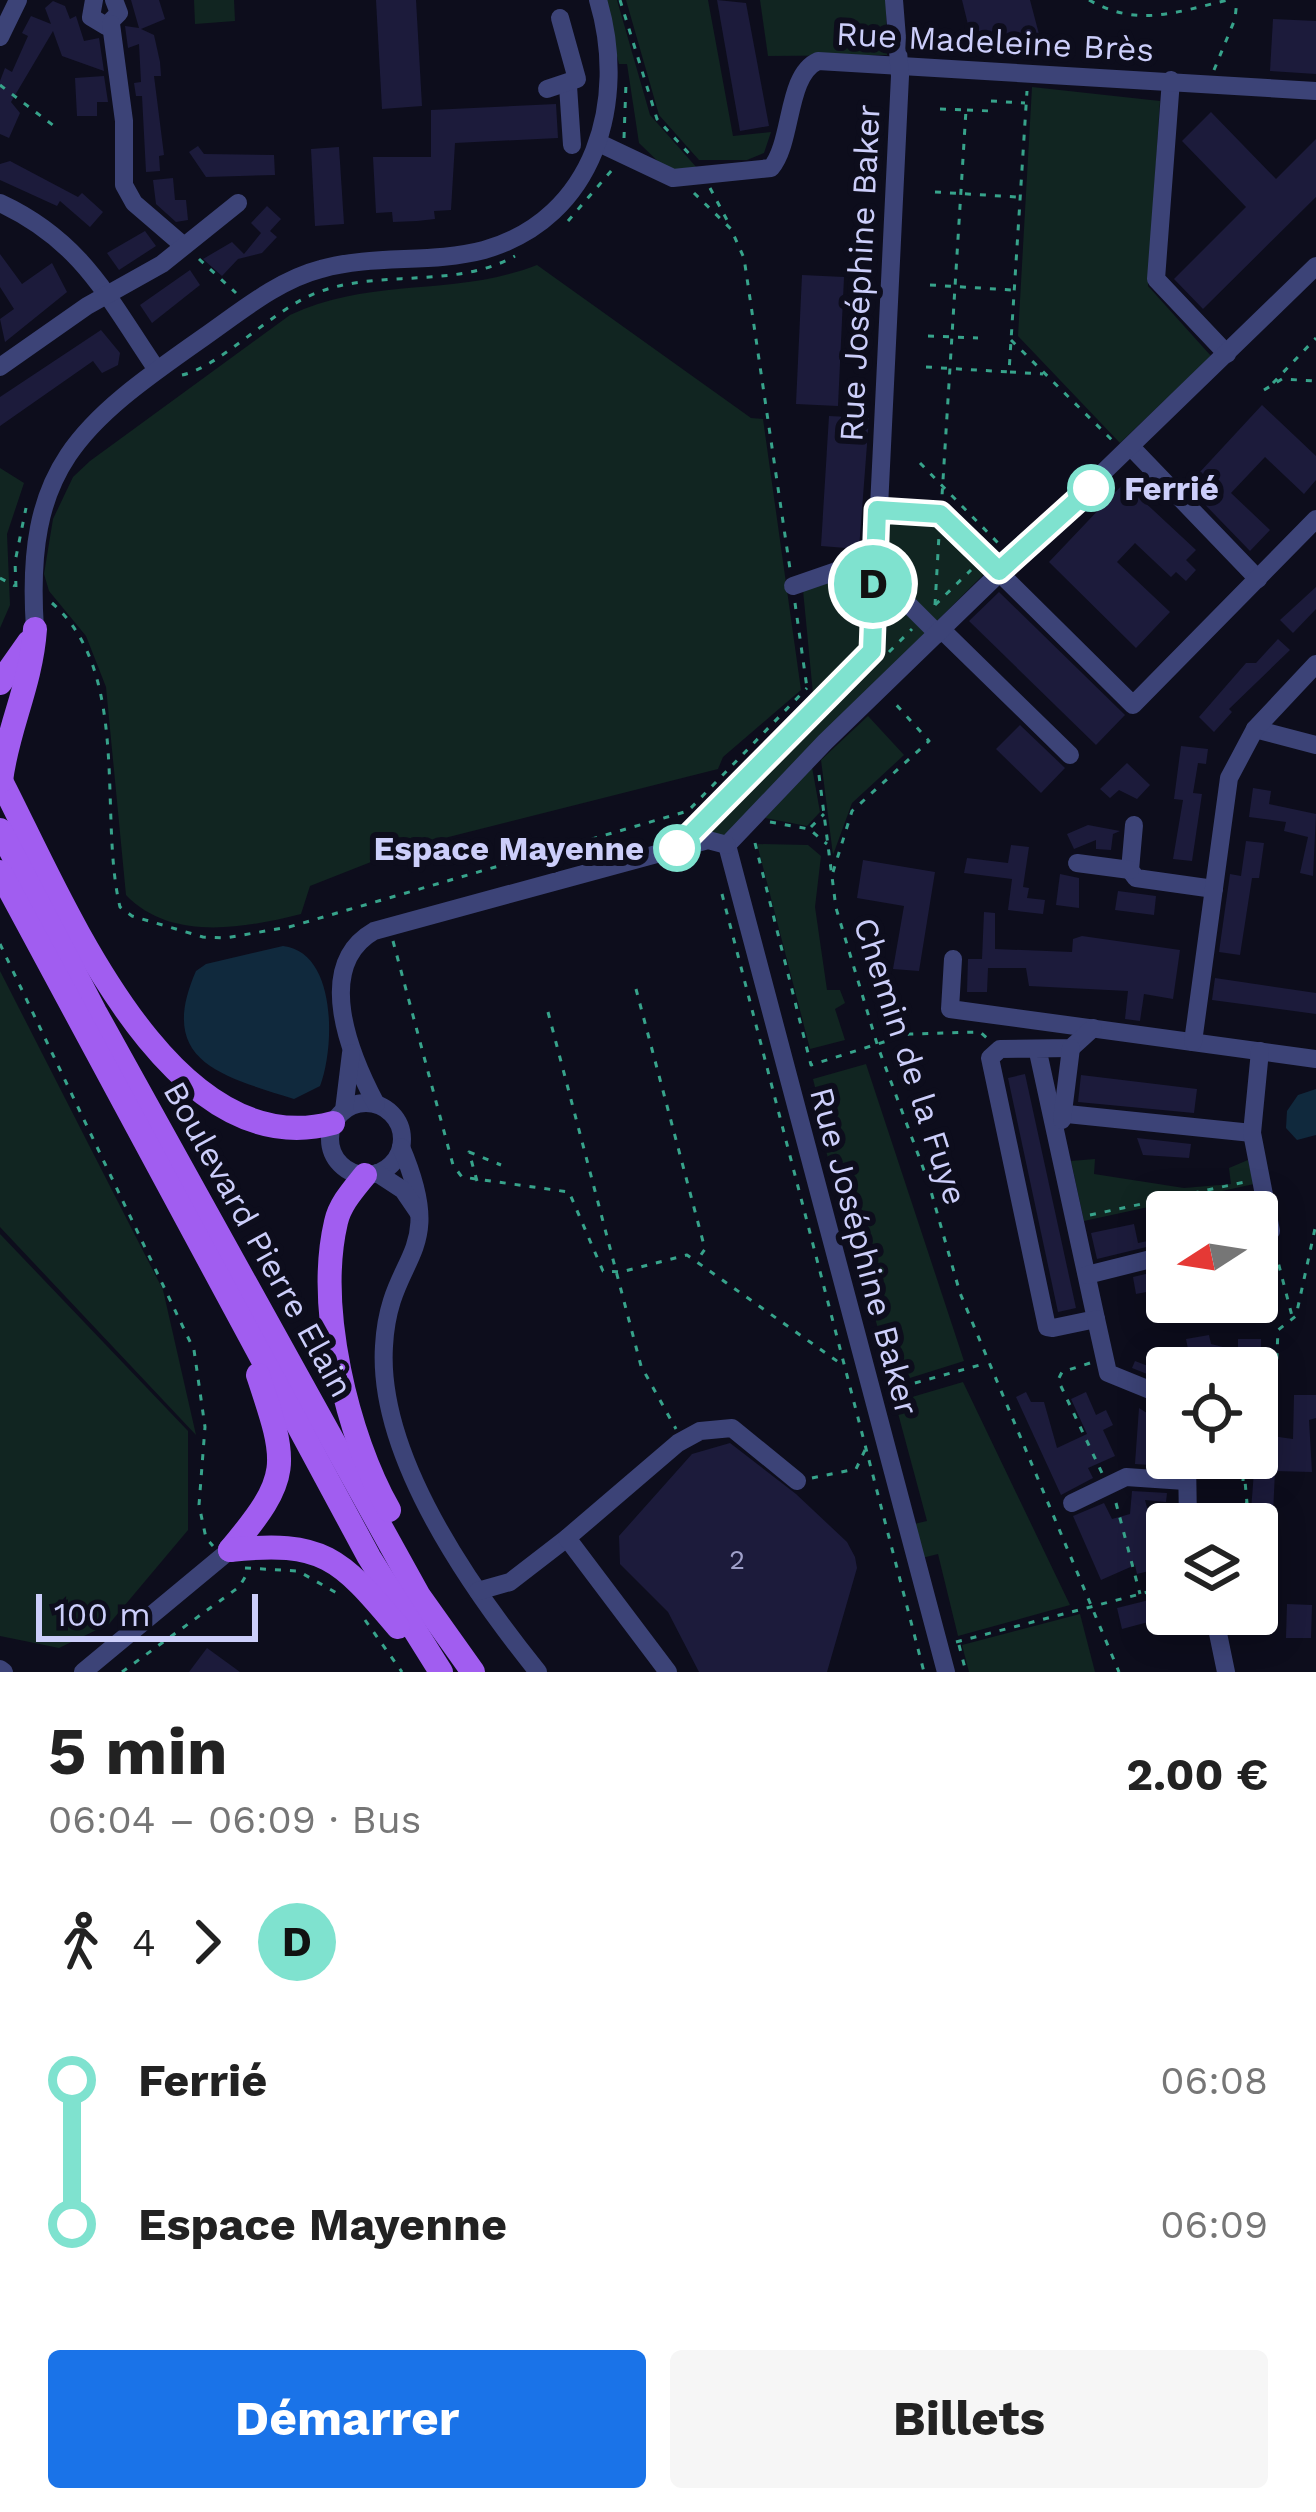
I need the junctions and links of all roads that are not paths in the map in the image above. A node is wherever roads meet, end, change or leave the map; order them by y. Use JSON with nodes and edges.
{"nodes":[{"id":1,"x":18,"y":0,"type":"edge"},
{"id":2,"x":114,"y":0,"type":"edge"},
{"id":3,"x":598,"y":0,"type":"edge"},
{"id":4,"x":894,"y":0,"type":"edge"},
{"id":5,"x":89,"y":1,"type":"edge"},
{"id":6,"x":560,"y":18,"type":"dead end"},
{"id":7,"x":111,"y":24,"type":"junction"},
{"id":8,"x":0,"y":38,"type":"edge"},
{"id":9,"x":895,"y":64,"type":"junction"},
{"id":10,"x":1171,"y":80,"type":"junction"},
{"id":11,"x":568,"y":86,"type":"junction"},
{"id":12,"x":547,"y":89,"type":"dead end"},
{"id":13,"x":1316,"y":91,"type":"edge"},
{"id":14,"x":599,"y":143,"type":"junction"},
{"id":15,"x":572,"y":145,"type":"dead end"},
{"id":16,"x":0,"y":203,"type":"edge"},
{"id":17,"x":238,"y":203,"type":"dead end"},
{"id":18,"x":184,"y":245,"type":"junction"},
{"id":19,"x":1316,"y":266,"type":"edge"},
{"id":20,"x":110,"y":297,"type":"junction"},
{"id":21,"x":1227,"y":354,"type":"junction"},
{"id":22,"x":0,"y":368,"type":"edge"},
{"id":23,"x":157,"y":370,"type":"junction"},
{"id":24,"x":1124,"y":446,"type":"junction"},
{"id":25,"x":877,"y":510,"type":"junction"},
{"id":26,"x":1316,"y":519,"type":"edge"},
{"id":27,"x":874,"y":557,"type":"junction"},
{"id":28,"x":1007,"y":565,"type":"junction"},
{"id":29,"x":1258,"y":579,"type":"junction"},
{"id":30,"x":793,"y":586,"type":"road end"},
{"id":31,"x":35,"y":629,"type":"junction"},
{"id":32,"x":940,"y":632,"type":"junction"},
{"id":33,"x":1316,"y":664,"type":"edge"},
{"id":34,"x":0,"y":683,"type":"edge"},
{"id":35,"x":1255,"y":729,"type":"junction"},
{"id":36,"x":1316,"y":745,"type":"edge"},
{"id":37,"x":1070,"y":755,"type":"dead end"},
{"id":38,"x":1,"y":780,"type":"edge"},
{"id":39,"x":1134,"y":825,"type":"dead end"},
{"id":40,"x":0,"y":830,"type":"edge"},
{"id":41,"x":727,"y":844,"type":"junction"},
{"id":42,"x":677,"y":848,"type":"junction"},
{"id":43,"x":1077,"y":863,"type":"dead end"},
{"id":44,"x":1130,"y":870,"type":"junction"},
{"id":45,"x":0,"y":872,"type":"edge"},
{"id":46,"x":1214,"y":889,"type":"junction"},
{"id":47,"x":952,"y":959,"type":"dead end"},
{"id":48,"x":1093,"y":1028,"type":"junction"},
{"id":49,"x":1193,"y":1042,"type":"junction"},
{"id":50,"x":351,"y":1048,"type":"junction"},
{"id":51,"x":1071,"y":1048,"type":"junction"},
{"id":52,"x":1260,"y":1051,"type":"junction"},
{"id":53,"x":1038,"y":1052,"type":"junction"},
{"id":54,"x":1316,"y":1059,"type":"edge"},
{"id":55,"x":376,"y":1104,"type":"junction"},
{"id":56,"x":339,"y":1116,"type":"junction"},
{"id":57,"x":1061,"y":1121,"type":"junction"},
{"id":58,"x":1252,"y":1133,"type":"junction"},
{"id":59,"x":401,"y":1147,"type":"junction"},
{"id":60,"x":371,"y":1174,"type":"junction"},
{"id":61,"x":1262,"y":1191,"type":"edge"},
{"id":62,"x":424,"y":1221,"type":"junction"},
{"id":63,"x":1146,"y":1261,"type":"edge"},
{"id":64,"x":1087,"y":1275,"type":"junction"},
{"id":65,"x":235,"y":1308,"type":"junction"},
{"id":66,"x":1096,"y":1319,"type":"junction"},
{"id":67,"x":1146,"y":1388,"type":"edge"},
{"id":68,"x":1185,"y":1480,"type":"joint"},
{"id":69,"x":797,"y":1481,"type":"road end"},
{"id":70,"x":1072,"y":1503,"type":"dead end"},
{"id":71,"x":1187,"y":1503,"type":"edge"},
{"id":72,"x":567,"y":1538,"type":"junction"},
{"id":73,"x":227,"y":1554,"type":"junction"},
{"id":74,"x":478,"y":1591,"type":"junction"},
{"id":75,"x":1222,"y":1635,"type":"edge"},
{"id":76,"x":83,"y":1672,"type":"edge"},
{"id":77,"x":439,"y":1672,"type":"edge"},
{"id":78,"x":473,"y":1672,"type":"edge"},
{"id":79,"x":485,"y":1672,"type":"edge"},
{"id":80,"x":538,"y":1672,"type":"edge"},
{"id":81,"x":668,"y":1672,"type":"edge"},
{"id":82,"x":946,"y":1672,"type":"edge"},
{"id":83,"x":1226,"y":1672,"type":"edge"}],
"edges":[{"from":1,"to":8,"type":"street"},
{"from":2,"to":7,"type":"street"},
{"from":3,"to":14,"type":"street"},
{"from":4,"to":9,"type":"street","name":"Rue Joséphine Baker"},
{"from":5,"to":7,"type":"street"},
{"from":6,"to":11,"type":"street"},
{"from":7,"to":18,"type":"street"},
{"from":9,"to":10,"type":"street","name":"Rue Madeleine Brès"},
{"from":9,"to":14,"type":"street","name":"Rue Madeleine Brès"},
{"from":9,"to":25,"type":"street","name":"Rue Joséphine Baker"},
{"from":10,"to":13,"type":"street","name":"Rue Madeleine Brès"},
{"from":10,"to":21,"type":"street"},
{"from":11,"to":12,"type":"street"},
{"from":11,"to":15,"type":"street"},
{"from":14,"to":23,"type":"street"},
{"from":16,"to":20,"type":"street"},
{"from":17,"to":18,"type":"street"},
{"from":18,"to":20,"type":"street"},
{"from":19,"to":21,"type":"street"},
{"from":20,"to":22,"type":"street"},
{"from":20,"to":23,"type":"street"},
{"from":21,"to":24,"type":"street"},
{"from":23,"to":31,"type":"street"},
{"from":24,"to":28,"type":"street"},
{"from":24,"to":29,"type":"street"},
{"from":25,"to":27,"type":"street","name":"Rue Joséphine Baker"},
{"from":25,"to":28,"type":"street"},
{"from":26,"to":29,"type":"street"},
{"from":27,"to":30,"type":"street"},
{"from":27,"to":32,"type":"street"},
{"from":27,"to":42,"type":"street","name":"Rue Joséphine Baker"},
{"from":28,"to":29,"type":"street"},
{"from":28,"to":32,"type":"street"},
{"from":31,"to":34,"type":"main road"},
{"from":31,"to":38,"type":"main road"},
{"from":32,"to":37,"type":"street"},
{"from":32,"to":41,"type":"street"},
{"from":33,"to":35,"type":"street"},
{"from":35,"to":36,"type":"street"},
{"from":35,"to":46,"type":"street"},
{"from":38,"to":56,"type":"main road"},
{"from":39,"to":44,"type":"street"},
{"from":40,"to":78,"type":"main road","name":"Boulevard Pierre Elain"},
{"from":41,"to":42,"type":"street"},
{"from":41,"to":82,"type":"street","name":"Rue Joséphine Baker"},
{"from":42,"to":50,"type":"street"},
{"from":43,"to":44,"type":"street"},
{"from":44,"to":46,"type":"street"},
{"from":45,"to":65,"type":"main road","name":"Boulevard Pierre Elain"},
{"from":46,"to":49,"type":"street"},
{"from":47,"to":48,"type":"street"},
{"from":48,"to":49,"type":"street"},
{"from":48,"to":51,"type":"street"},
{"from":49,"to":52,"type":"street"},
{"from":50,"to":55,"type":"street"},
{"from":50,"to":56,"type":"street"},
{"from":51,"to":53,"type":"street"},
{"from":51,"to":57,"type":"street"},
{"from":52,"to":54,"type":"street"},
{"from":52,"to":58,"type":"street"},
{"from":53,"to":57,"type":"street"},
{"from":53,"to":66,"type":"street"},
{"from":55,"to":56,"type":"street"},
{"from":55,"to":59,"type":"street"},
{"from":56,"to":60,"type":"street"},
{"from":57,"to":58,"type":"street"},
{"from":57,"to":64,"type":"street"},
{"from":58,"to":61,"type":"street"},
{"from":59,"to":60,"type":"street"},
{"from":59,"to":62,"type":"street"},
{"from":60,"to":62,"type":"street"},
{"from":60,"to":79,"type":"main road"},
{"from":62,"to":74,"type":"street"},
{"from":63,"to":64,"type":"street"},
{"from":64,"to":66,"type":"street"},
{"from":65,"to":73,"type":"main road"},
{"from":65,"to":77,"type":"main road","name":"Boulevard Pierre Elain"},
{"from":66,"to":67,"type":"street"},
{"from":68,"to":70,"type":"street"},
{"from":68,"to":71,"type":"street"},
{"from":69,"to":72,"type":"street"},
{"from":72,"to":74,"type":"street"},
{"from":72,"to":81,"type":"street"},
{"from":73,"to":76,"type":"street"},
{"from":73,"to":77,"type":"main road"},
{"from":74,"to":80,"type":"street"},
{"from":75,"to":83,"type":"street"}]}
